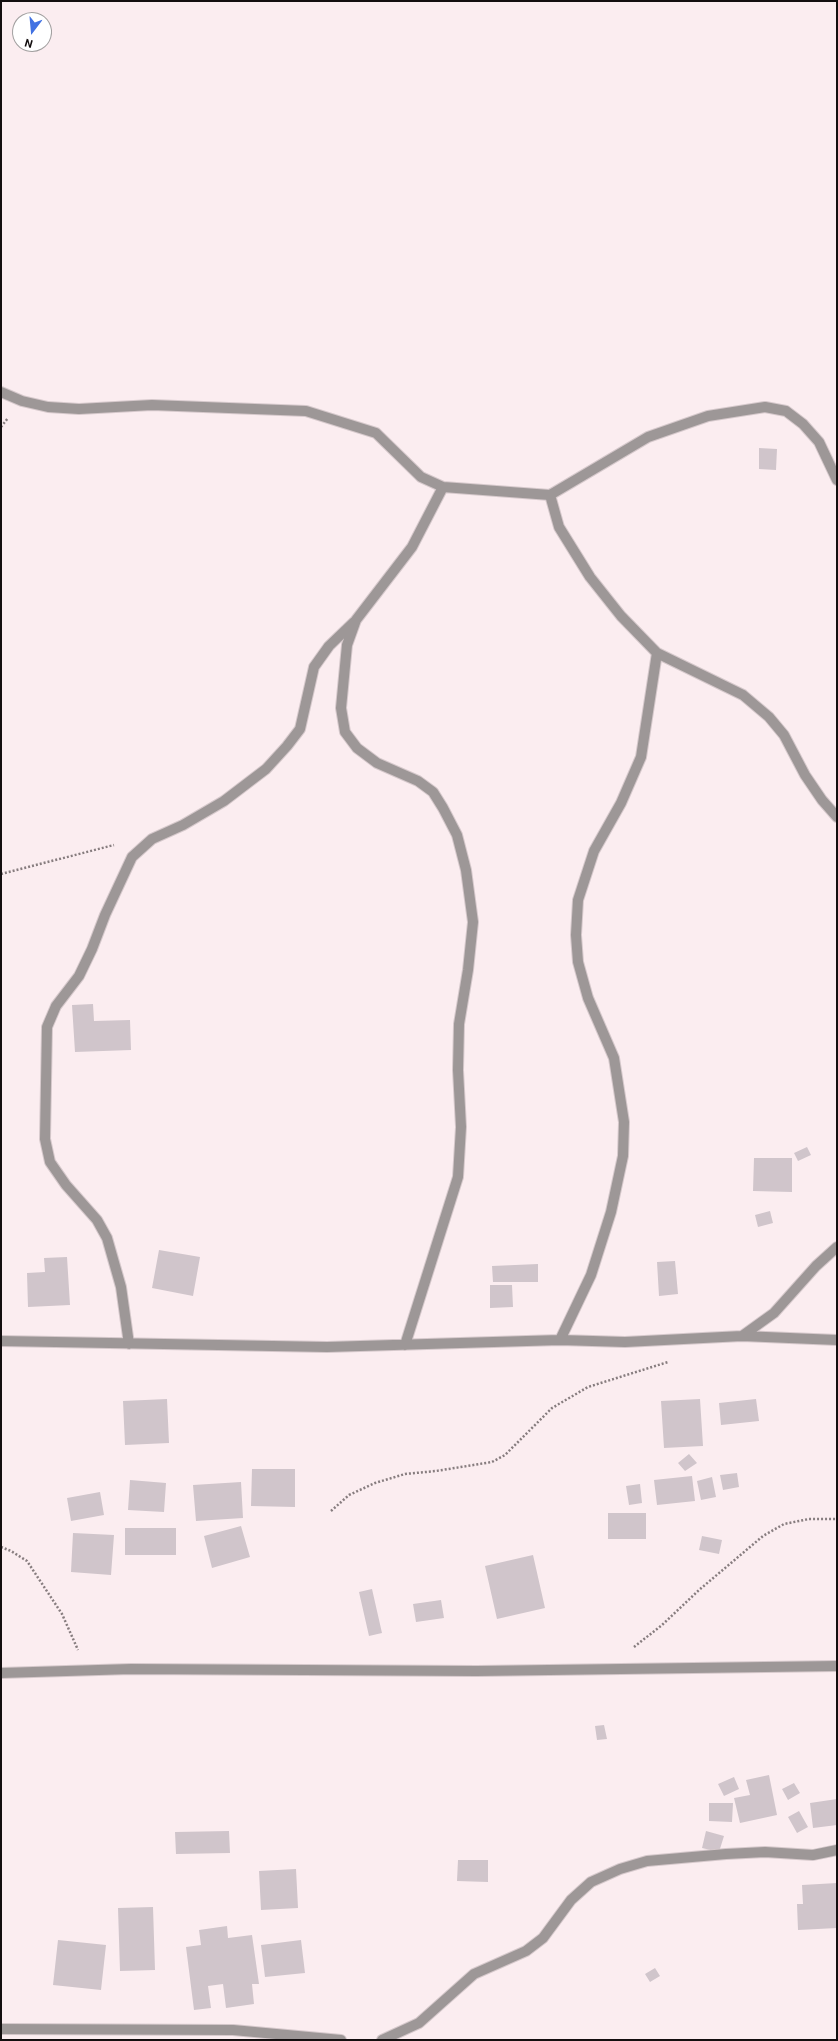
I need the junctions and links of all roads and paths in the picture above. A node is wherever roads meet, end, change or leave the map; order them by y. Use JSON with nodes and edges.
{"nodes":[{"id":1,"x":1,"y":392,"type":"edge"},
{"id":2,"x":837,"y":480,"type":"edge"},
{"id":3,"x":443,"y":487,"type":"junction"},
{"id":4,"x":550,"y":495,"type":"junction"},
{"id":5,"x":356,"y":620,"type":"junction"},
{"id":6,"x":657,"y":653,"type":"junction"},
{"id":7,"x":837,"y":817,"type":"edge"},
{"id":8,"x":118,"y":844,"type":"dead end"},
{"id":9,"x":1,"y":874,"type":"edge"},
{"id":10,"x":837,"y":1247,"type":"edge"},
{"id":11,"x":742,"y":1336,"type":"junction"},
{"id":12,"x":560,"y":1340,"type":"junction"},
{"id":13,"x":837,"y":1340,"type":"edge"},
{"id":14,"x":1,"y":1341,"type":"edge"},
{"id":15,"x":129,"y":1344,"type":"junction"},
{"id":16,"x":405,"y":1345,"type":"junction"},
{"id":17,"x":672,"y":1361,"type":"dead end"},
{"id":18,"x":332,"y":1511,"type":"dead end"},
{"id":19,"x":837,"y":1519,"type":"edge"},
{"id":20,"x":1,"y":1548,"type":"edge"},
{"id":21,"x":837,"y":1666,"type":"edge"},
{"id":22,"x":606,"y":1669,"type":"junction"},
{"id":23,"x":87,"y":1670,"type":"junction"},
{"id":24,"x":1,"y":1673,"type":"edge"},
{"id":25,"x":837,"y":1850,"type":"edge"},
{"id":26,"x":1,"y":2029,"type":"edge"},
{"id":27,"x":387,"y":2039,"type":"edge"},
{"id":28,"x":341,"y":2040,"type":"edge"}],
"edges":[{"from":1,"to":3,"type":"street"},
{"from":2,"to":4,"type":"street"},
{"from":3,"to":4,"type":"street"},
{"from":3,"to":5,"type":"street"},
{"from":4,"to":6,"type":"street"},
{"from":5,"to":15,"type":"street"},
{"from":5,"to":16,"type":"street"},
{"from":6,"to":7,"type":"street"},
{"from":6,"to":12,"type":"street"},
{"from":8,"to":9,"type":"path"},
{"from":10,"to":11,"type":"street"},
{"from":11,"to":12,"type":"street"},
{"from":11,"to":13,"type":"street"},
{"from":12,"to":16,"type":"street"},
{"from":14,"to":15,"type":"street"},
{"from":15,"to":16,"type":"street"},
{"from":17,"to":18,"type":"path"},
{"from":19,"to":22,"type":"path"},
{"from":20,"to":23,"type":"path"},
{"from":21,"to":22,"type":"street"},
{"from":22,"to":23,"type":"street"},
{"from":23,"to":24,"type":"street"},
{"from":25,"to":27,"type":"street"},
{"from":26,"to":28,"type":"street"}]}
